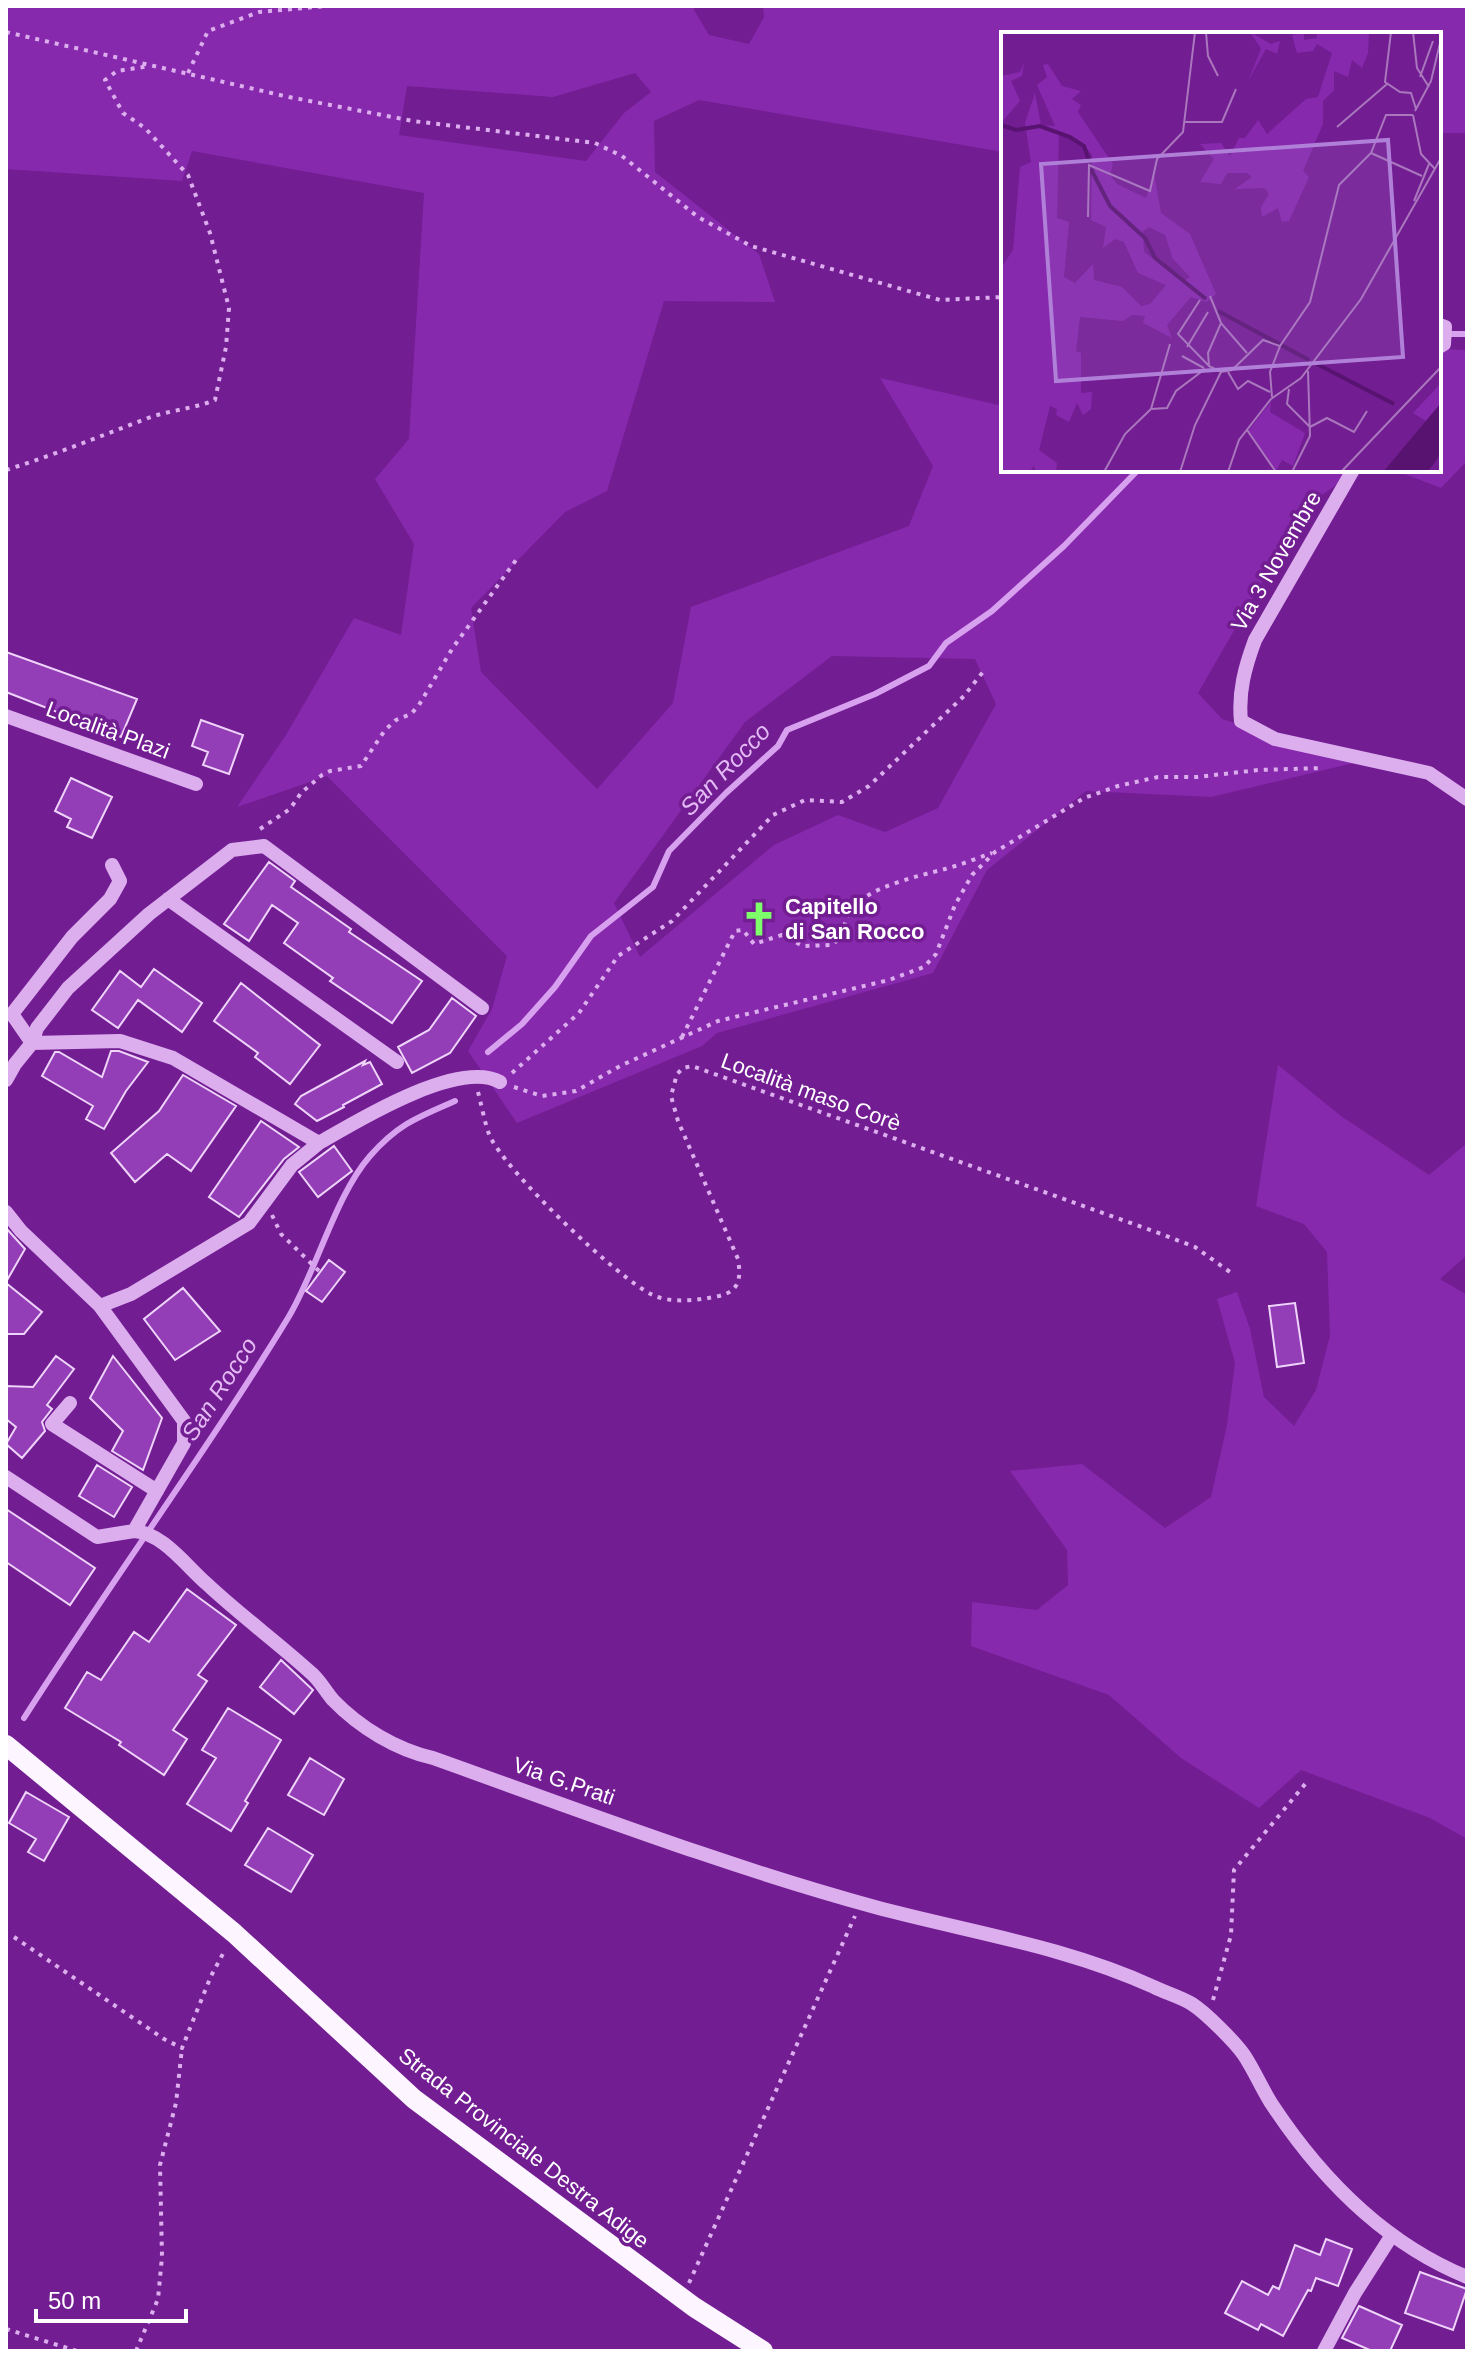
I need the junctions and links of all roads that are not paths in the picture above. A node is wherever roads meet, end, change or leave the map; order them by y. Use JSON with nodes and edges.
{"nodes":[{"id":1,"x":1352,"y":472,"type":"edge"},
{"id":2,"x":6,"y":716,"type":"edge"},
{"id":3,"x":196,"y":784,"type":"dead end"},
{"id":4,"x":1467,"y":799,"type":"edge"},
{"id":5,"x":112,"y":865,"type":"dead end"},
{"id":6,"x":168,"y":899,"type":"junction"},
{"id":7,"x":482,"y":1008,"type":"dead end"},
{"id":8,"x":9,"y":1010,"type":"edge"},
{"id":9,"x":32,"y":1043,"type":"junction"},
{"id":10,"x":397,"y":1062,"type":"dead end"},
{"id":11,"x":6,"y":1080,"type":"edge"},
{"id":12,"x":500,"y":1082,"type":"road end"},
{"id":13,"x":319,"y":1143,"type":"junction"},
{"id":14,"x":6,"y":1212,"type":"edge"},
{"id":15,"x":100,"y":1306,"type":"junction"},
{"id":16,"x":70,"y":1403,"type":"dead end"},
{"id":17,"x":6,"y":1477,"type":"edge"},
{"id":18,"x":157,"y":1491,"type":"junction"},
{"id":19,"x":140,"y":1532,"type":"junction"},
{"id":20,"x":6,"y":1745,"type":"edge"},
{"id":21,"x":1392,"y":2235,"type":"junction"},
{"id":22,"x":1467,"y":2277,"type":"edge"},
{"id":23,"x":763,"y":2351,"type":"edge"},
{"id":24,"x":1324,"y":2351,"type":"edge"}],
"edges":[{"from":1,"to":4,"type":"street","name":"Via 3 Novembre"},
{"from":2,"to":3,"type":"street","name":"Località Plazi"},
{"from":5,"to":8,"type":"street"},
{"from":6,"to":7,"type":"street"},
{"from":6,"to":9,"type":"street"},
{"from":6,"to":10,"type":"street"},
{"from":8,"to":9,"type":"street"},
{"from":9,"to":11,"type":"street"},
{"from":9,"to":13,"type":"street"},
{"from":12,"to":13,"type":"street"},
{"from":13,"to":15,"type":"street"},
{"from":14,"to":15,"type":"street"},
{"from":15,"to":18,"type":"street"},
{"from":16,"to":18,"type":"street"},
{"from":17,"to":19,"type":"street"},
{"from":18,"to":19,"type":"street"},
{"from":19,"to":21,"type":"street","name":"Via G.Prati"},
{"from":20,"to":23,"type":"main road","name":"Strada Provinciale Destra Adige"},
{"from":21,"to":22,"type":"street","name":"Via G.Prati"},
{"from":21,"to":24,"type":"street"}]}
